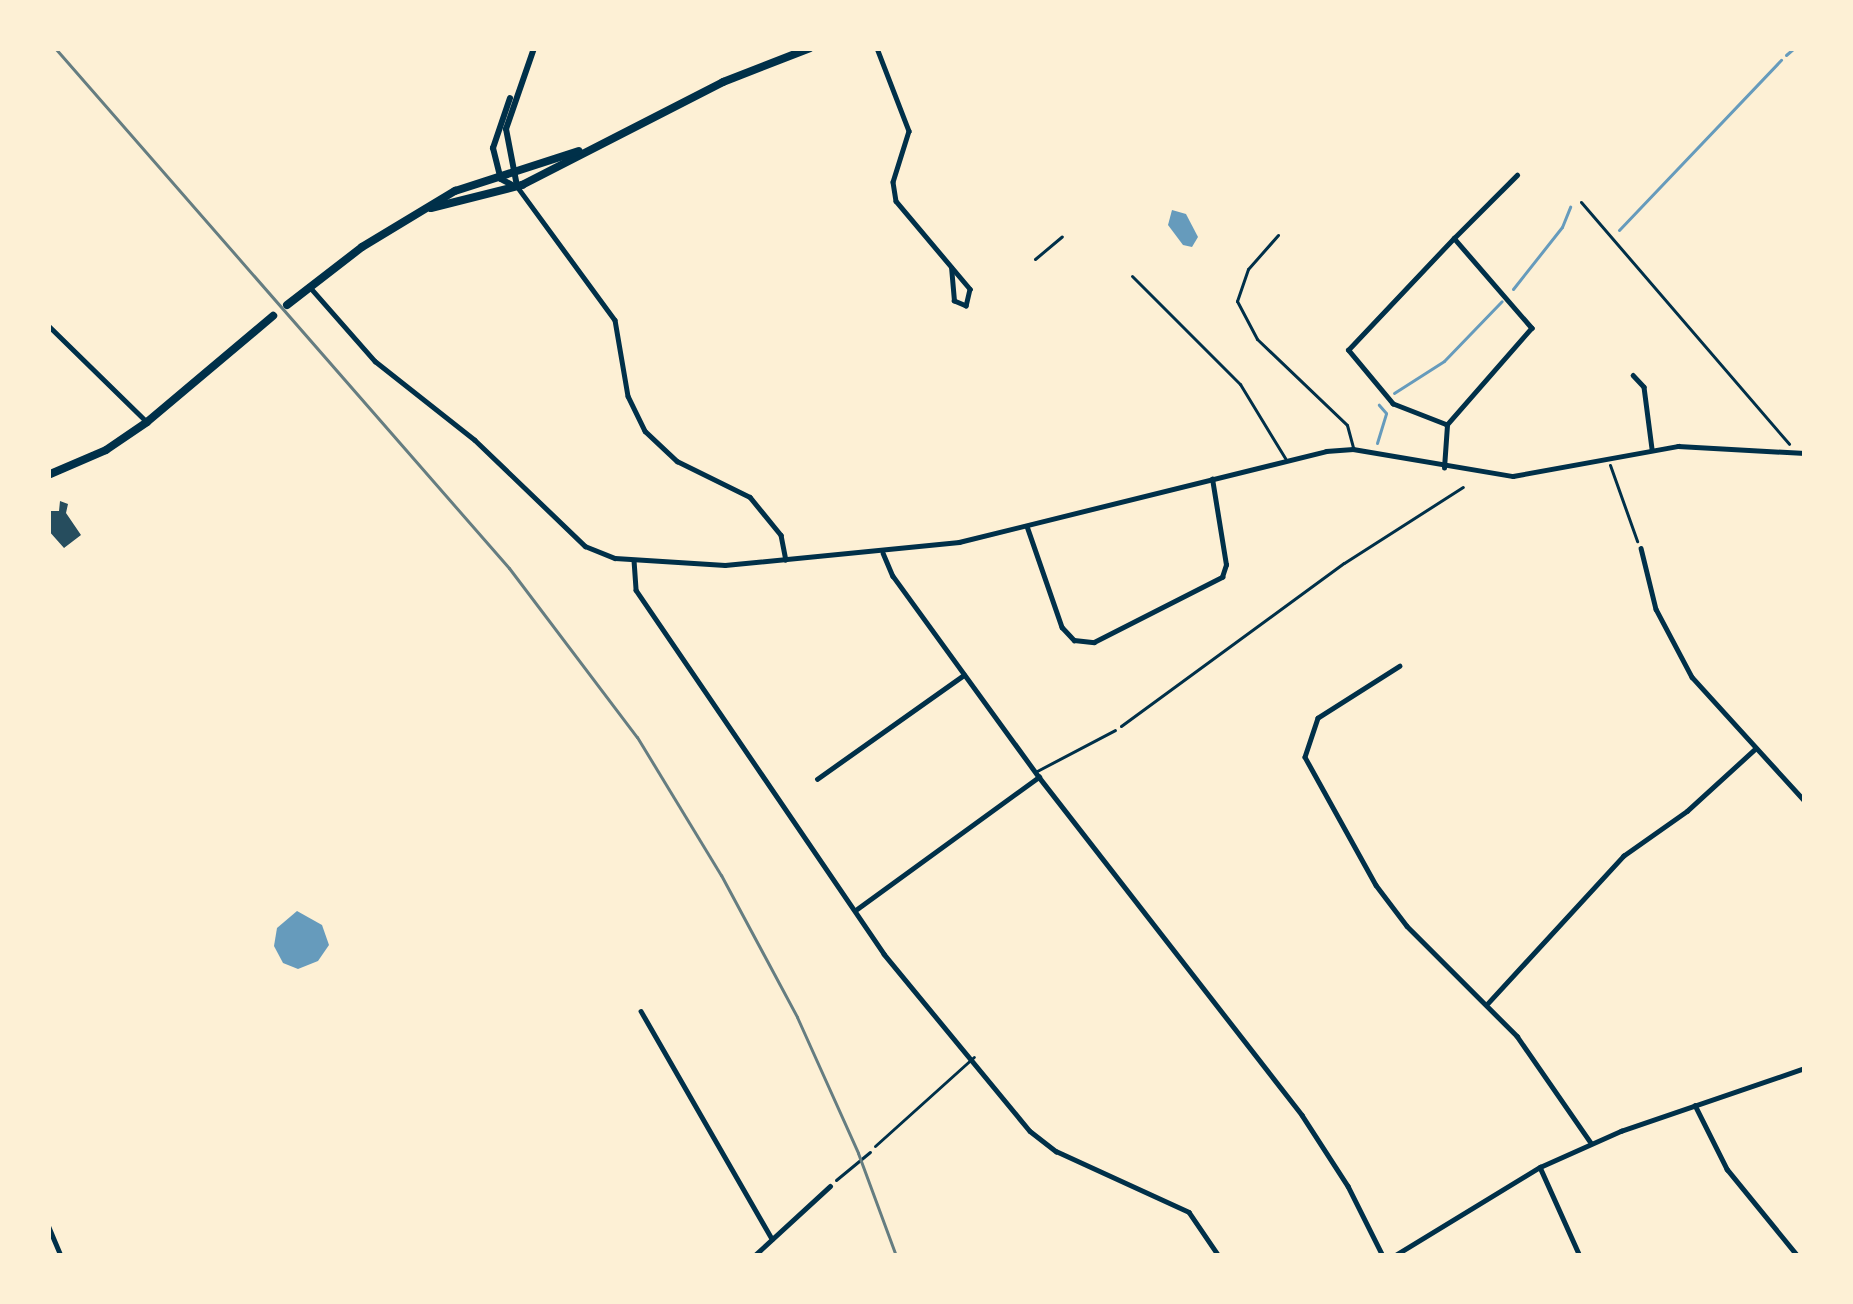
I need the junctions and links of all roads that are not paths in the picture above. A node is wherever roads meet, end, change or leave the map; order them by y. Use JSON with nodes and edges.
{"nodes":[{"id":1,"x":534,"y":48,"type":"edge"},
{"id":2,"x":810,"y":48,"type":"edge"},
{"id":3,"x":877,"y":48,"type":"edge"},
{"id":4,"x":517,"y":87,"type":"junction"},
{"id":5,"x":586,"y":149,"type":"junction"},
{"id":6,"x":513,"y":171,"type":"junction"},
{"id":7,"x":498,"y":175,"type":"junction"},
{"id":8,"x":1517,"y":175,"type":"dead end"},
{"id":9,"x":517,"y":186,"type":"junction"},
{"id":10,"x":431,"y":208,"type":"junction"},
{"id":11,"x":1279,"y":235,"type":"dead end"},
{"id":12,"x":1454,"y":238,"type":"junction"},
{"id":13,"x":951,"y":268,"type":"junction"},
{"id":14,"x":1132,"y":276,"type":"dead end"},
{"id":15,"x":310,"y":286,"type":"junction"},
{"id":16,"x":287,"y":304,"type":"dead end"},
{"id":17,"x":273,"y":316,"type":"dead end"},
{"id":18,"x":48,"y":325,"type":"edge"},
{"id":19,"x":1633,"y":375,"type":"dead end"},
{"id":20,"x":147,"y":422,"type":"junction"},
{"id":21,"x":1447,"y":425,"type":"junction"},
{"id":22,"x":1353,"y":449,"type":"junction"},
{"id":23,"x":1652,"y":449,"type":"junction"},
{"id":24,"x":1805,"y":453,"type":"edge"},
{"id":25,"x":1286,"y":459,"type":"junction"},
{"id":26,"x":1444,"y":467,"type":"junction"},
{"id":27,"x":48,"y":476,"type":"edge"},
{"id":28,"x":1212,"y":479,"type":"junction"},
{"id":29,"x":1027,"y":526,"type":"junction"},
{"id":30,"x":1641,"y":548,"type":"road end"},
{"id":31,"x":883,"y":553,"type":"junction"},
{"id":32,"x":634,"y":560,"type":"junction"},
{"id":33,"x":786,"y":560,"type":"junction"},
{"id":34,"x":1400,"y":666,"type":"dead end"},
{"id":35,"x":964,"y":675,"type":"junction"},
{"id":36,"x":1115,"y":730,"type":"road end"},
{"id":37,"x":1756,"y":748,"type":"junction"},
{"id":38,"x":1038,"y":774,"type":"junction"},
{"id":39,"x":817,"y":779,"type":"dead end"},
{"id":40,"x":1805,"y":801,"type":"edge"},
{"id":41,"x":857,"y":909,"type":"junction"},
{"id":42,"x":1489,"y":1003,"type":"junction"},
{"id":43,"x":641,"y":1011,"type":"dead end"},
{"id":44,"x":974,"y":1057,"type":"junction"},
{"id":45,"x":1805,"y":1068,"type":"edge"},
{"id":46,"x":1695,"y":1105,"type":"junction"},
{"id":47,"x":1592,"y":1143,"type":"junction"},
{"id":48,"x":875,"y":1146,"type":"road end"},
{"id":49,"x":1540,"y":1166,"type":"junction"},
{"id":50,"x":830,"y":1186,"type":"road end"},
{"id":51,"x":48,"y":1225,"type":"edge"},
{"id":52,"x":772,"y":1239,"type":"junction"},
{"id":53,"x":1399,"y":1254,"type":"edge"},
{"id":54,"x":61,"y":1256,"type":"edge"},
{"id":55,"x":754,"y":1256,"type":"edge"},
{"id":56,"x":1219,"y":1256,"type":"edge"},
{"id":57,"x":1383,"y":1256,"type":"edge"},
{"id":58,"x":1580,"y":1256,"type":"edge"},
{"id":59,"x":1798,"y":1256,"type":"edge"}],
"edges":[{"from":1,"to":4,"type":"street"},
{"from":2,"to":5,"type":"main road"},
{"from":3,"to":13,"type":"street"},
{"from":4,"to":6,"type":"street"},
{"from":4,"to":7,"type":"street"},
{"from":5,"to":6,"type":"main road"},
{"from":5,"to":9,"type":"main road"},
{"from":6,"to":7,"type":"main road"},
{"from":6,"to":9,"type":"street"},
{"from":7,"to":9,"type":"street"},
{"from":7,"to":10,"type":"main road"},
{"from":8,"to":12,"type":"street"},
{"from":9,"to":10,"type":"main road"},
{"from":9,"to":33,"type":"street"},
{"from":10,"to":15,"type":"main road"},
{"from":11,"to":22,"type":"lane"},
{"from":12,"to":21,"type":"street"},
{"from":12,"to":21,"type":"street"},
{"from":13,"to":13,"type":"street"},
{"from":14,"to":25,"type":"lane"},
{"from":15,"to":16,"type":"main road"},
{"from":15,"to":32,"type":"street"},
{"from":17,"to":20,"type":"main road"},
{"from":18,"to":20,"type":"street"},
{"from":19,"to":23,"type":"street"},
{"from":20,"to":27,"type":"main road"},
{"from":21,"to":26,"type":"street"},
{"from":22,"to":25,"type":"street"},
{"from":22,"to":26,"type":"street"},
{"from":23,"to":24,"type":"street"},
{"from":23,"to":26,"type":"street"},
{"from":25,"to":28,"type":"street"},
{"from":28,"to":29,"type":"street"},
{"from":28,"to":29,"type":"street"},
{"from":29,"to":31,"type":"street"},
{"from":30,"to":37,"type":"street"},
{"from":31,"to":33,"type":"street"},
{"from":31,"to":35,"type":"street"},
{"from":32,"to":33,"type":"street"},
{"from":32,"to":41,"type":"street"},
{"from":34,"to":42,"type":"street"},
{"from":35,"to":38,"type":"street"},
{"from":35,"to":39,"type":"street"},
{"from":36,"to":38,"type":"lane"},
{"from":37,"to":40,"type":"street"},
{"from":37,"to":42,"type":"street"},
{"from":38,"to":41,"type":"street"},
{"from":38,"to":57,"type":"street"},
{"from":41,"to":44,"type":"street"},
{"from":42,"to":47,"type":"street"},
{"from":43,"to":52,"type":"street"},
{"from":44,"to":48,"type":"lane"},
{"from":44,"to":56,"type":"street"},
{"from":45,"to":46,"type":"street"},
{"from":46,"to":47,"type":"street"},
{"from":46,"to":59,"type":"street"},
{"from":47,"to":49,"type":"street"},
{"from":49,"to":53,"type":"street"},
{"from":49,"to":58,"type":"street"},
{"from":50,"to":52,"type":"street"},
{"from":51,"to":54,"type":"street"},
{"from":52,"to":55,"type":"street"}]}
